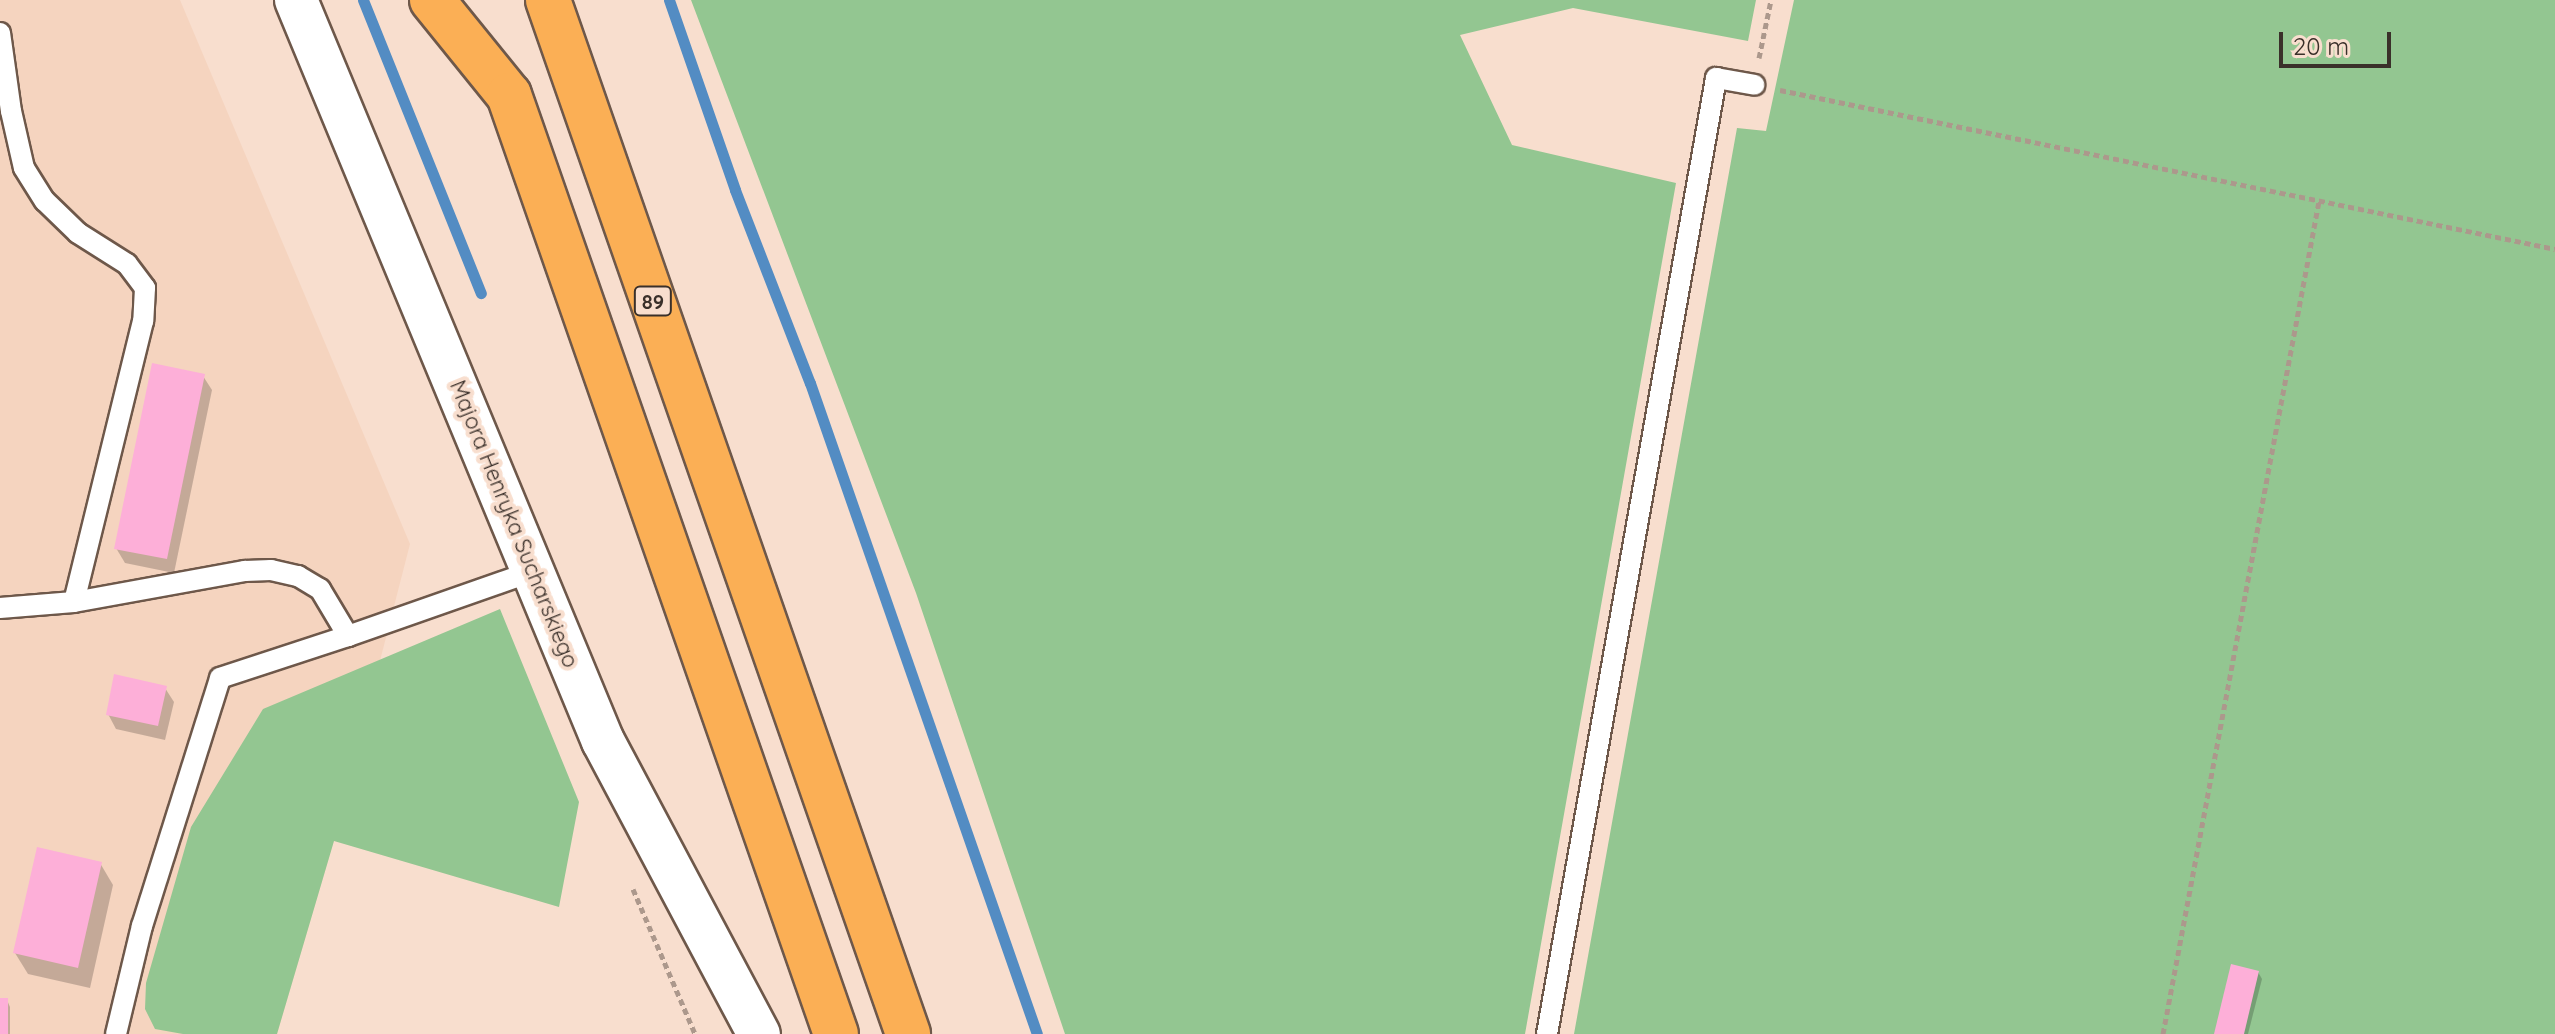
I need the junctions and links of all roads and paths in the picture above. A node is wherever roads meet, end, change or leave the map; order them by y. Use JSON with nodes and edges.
{"nodes":[{"id":1,"x":296,"y":0,"type":"edge"},
{"id":2,"x":432,"y":0,"type":"edge"},
{"id":3,"x":548,"y":0,"type":"edge"},
{"id":4,"x":1771,"y":0,"type":"edge"},
{"id":5,"x":0,"y":33,"type":"edge"},
{"id":6,"x":1754,"y":85,"type":"junction"},
{"id":7,"x":2319,"y":201,"type":"junction"},
{"id":8,"x":2555,"y":249,"type":"edge"},
{"id":9,"x":534,"y":571,"type":"junction"},
{"id":10,"x":74,"y":602,"type":"junction"},
{"id":11,"x":0,"y":608,"type":"edge"},
{"id":12,"x":348,"y":636,"type":"junction"},
{"id":13,"x":116,"y":1034,"type":"edge"},
{"id":14,"x":759,"y":1034,"type":"edge"},
{"id":15,"x":836,"y":1034,"type":"edge"},
{"id":16,"x":908,"y":1034,"type":"edge"},
{"id":17,"x":1547,"y":1034,"type":"edge"},
{"id":18,"x":2163,"y":1034,"type":"edge"}],
"edges":[{"from":1,"to":9,"type":"street","name":"Majora Henryka Sucharskiego"},
{"from":2,"to":15,"type":"highway"},
{"from":3,"to":16,"type":"highway","number":"89"},
{"from":4,"to":6,"type":"path"},
{"from":5,"to":10,"type":"lane"},
{"from":6,"to":7,"type":"path"},
{"from":6,"to":17,"type":"lane"},
{"from":7,"to":8,"type":"path"},
{"from":7,"to":18,"type":"path"},
{"from":9,"to":12,"type":"lane"},
{"from":9,"to":14,"type":"street","name":"Majora Henryka Sucharskiego"},
{"from":10,"to":11,"type":"lane"},
{"from":10,"to":12,"type":"lane"},
{"from":12,"to":13,"type":"lane"}]}
